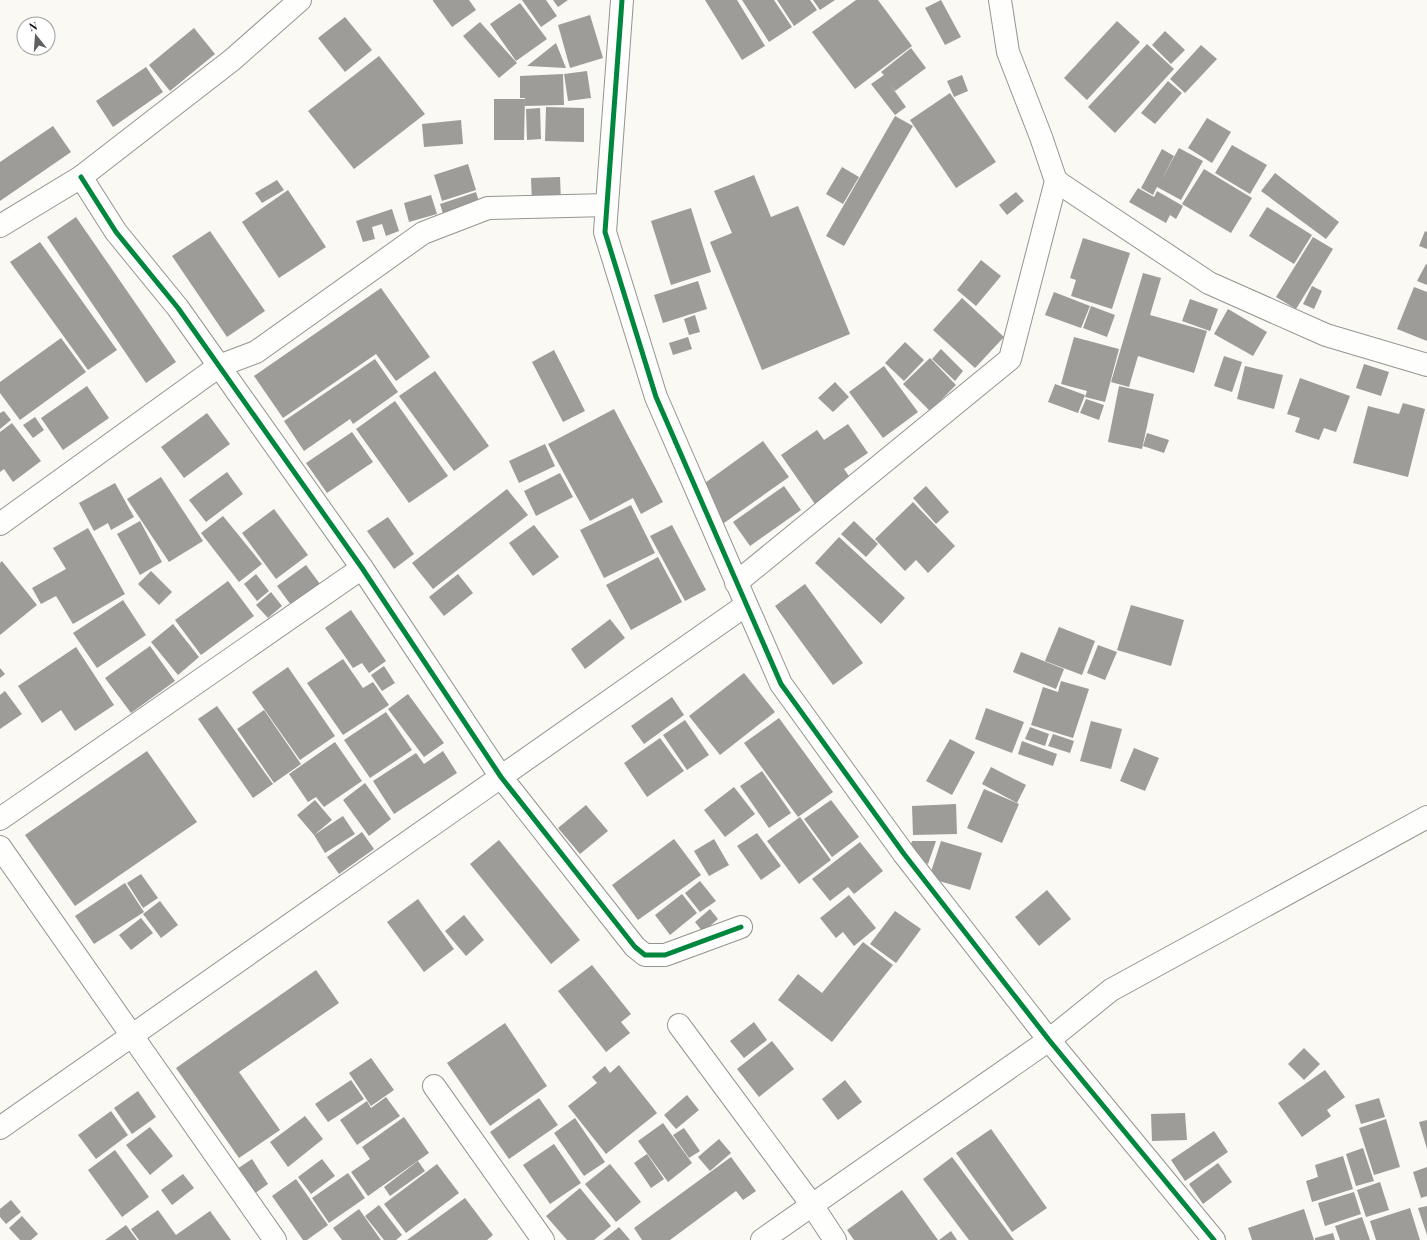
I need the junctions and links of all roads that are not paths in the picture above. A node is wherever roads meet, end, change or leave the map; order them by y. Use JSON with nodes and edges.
{"nodes":[{"id":1,"x":300,"y":0,"type":"edge"},
{"id":2,"x":622,"y":0,"type":"edge"},
{"id":3,"x":1000,"y":0,"type":"edge"},
{"id":4,"x":81,"y":177,"type":"junction"},
{"id":5,"x":1056,"y":181,"type":"junction"},
{"id":6,"x":607,"y":205,"type":"junction"},
{"id":7,"x":0,"y":226,"type":"edge"},
{"id":8,"x":1427,"y":364,"type":"edge"},
{"id":9,"x":219,"y":366,"type":"junction"},
{"id":10,"x":0,"y":524,"type":"edge"},
{"id":11,"x":362,"y":568,"type":"junction"},
{"id":12,"x":736,"y":583,"type":"junction"},
{"id":13,"x":746,"y":605,"type":"junction"},
{"id":14,"x":501,"y":777,"type":"junction"},
{"id":15,"x":1427,"y":817,"type":"edge"},
{"id":16,"x":0,"y":819,"type":"edge"},
{"id":17,"x":0,"y":847,"type":"edge"},
{"id":18,"x":741,"y":927,"type":"dead end"},
{"id":19,"x":679,"y":1025,"type":"dead end"},
{"id":20,"x":132,"y":1036,"type":"junction"},
{"id":21,"x":1050,"y":1040,"type":"junction"},
{"id":22,"x":434,"y":1086,"type":"dead end"},
{"id":23,"x":0,"y":1128,"type":"edge"},
{"id":24,"x":812,"y":1205,"type":"junction"},
{"id":25,"x":275,"y":1240,"type":"edge"},
{"id":26,"x":543,"y":1240,"type":"edge"},
{"id":27,"x":762,"y":1240,"type":"edge"},
{"id":28,"x":835,"y":1240,"type":"edge"},
{"id":29,"x":1214,"y":1240,"type":"edge"}],
"edges":[{"from":1,"to":4,"type":"street"},
{"from":2,"to":6,"type":"street"},
{"from":3,"to":5,"type":"street"},
{"from":4,"to":7,"type":"street"},
{"from":4,"to":9,"type":"street"},
{"from":5,"to":8,"type":"street"},
{"from":5,"to":12,"type":"street"},
{"from":6,"to":9,"type":"street"},
{"from":6,"to":12,"type":"street"},
{"from":9,"to":10,"type":"street"},
{"from":9,"to":11,"type":"street"},
{"from":11,"to":14,"type":"street"},
{"from":11,"to":16,"type":"street"},
{"from":12,"to":13,"type":"street"},
{"from":13,"to":14,"type":"street"},
{"from":13,"to":21,"type":"street"},
{"from":14,"to":18,"type":"street"},
{"from":14,"to":20,"type":"street"},
{"from":15,"to":21,"type":"street"},
{"from":17,"to":20,"type":"street"},
{"from":19,"to":24,"type":"street"},
{"from":20,"to":23,"type":"street"},
{"from":20,"to":25,"type":"street"},
{"from":21,"to":24,"type":"street"},
{"from":21,"to":29,"type":"street"},
{"from":22,"to":26,"type":"street"},
{"from":24,"to":27,"type":"street"},
{"from":24,"to":28,"type":"street"}]}
